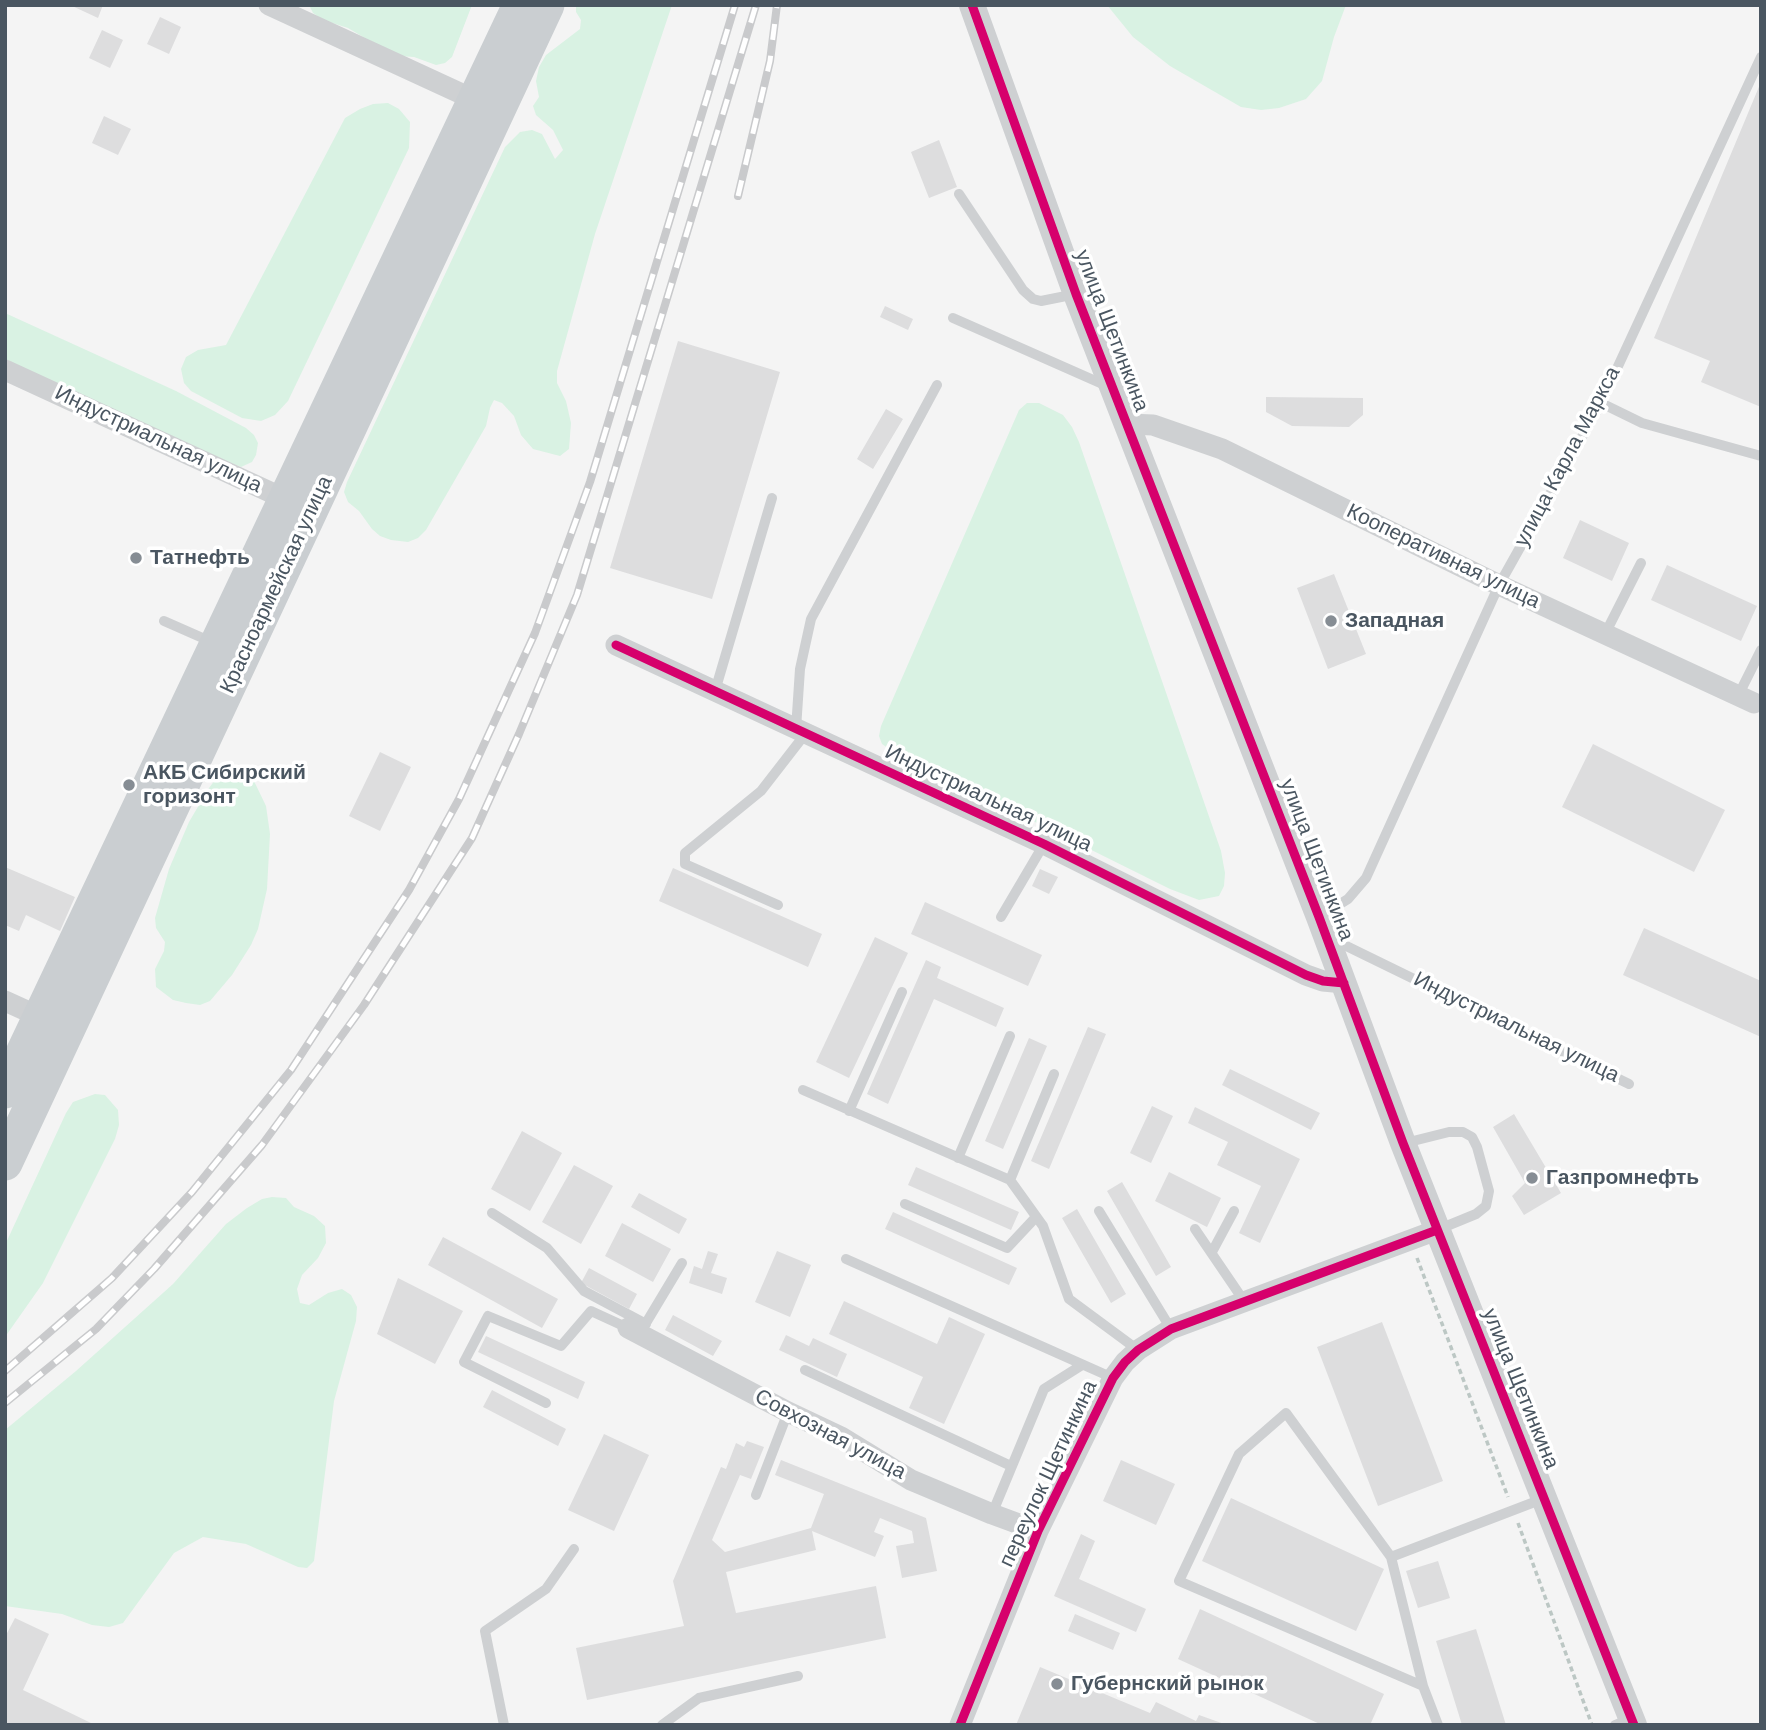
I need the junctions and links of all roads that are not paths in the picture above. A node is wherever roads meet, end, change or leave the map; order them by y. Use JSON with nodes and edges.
{"nodes":[{"id":1,"x":269,"y":5,"type":"edge"},
{"id":2,"x":520,"y":5,"type":"edge"},
{"id":3,"x":547,"y":5,"type":"edge"},
{"id":4,"x":972,"y":5,"type":"edge"},
{"id":5,"x":1761,"y":57,"type":"edge"},
{"id":6,"x":475,"y":100,"type":"junction"},
{"id":7,"x":959,"y":194,"type":"dead end"},
{"id":8,"x":1076,"y":294,"type":"junction"},
{"id":9,"x":953,"y":318,"type":"dead end"},
{"id":10,"x":5,"y":370,"type":"edge"},
{"id":11,"x":937,"y":385,"type":"dead end"},
{"id":12,"x":1113,"y":389,"type":"junction"},
{"id":13,"x":1601,"y":403,"type":"junction"},
{"id":14,"x":1128,"y":424,"type":"junction"},
{"id":15,"x":1761,"y":456,"type":"edge"},
{"id":16,"x":772,"y":498,"type":"dead end"},
{"id":17,"x":298,"y":505,"type":"junction"},
{"id":18,"x":1641,"y":563,"type":"dead end"},
{"id":19,"x":1499,"y":585,"type":"junction"},
{"id":20,"x":164,"y":621,"type":"dead end"},
{"id":21,"x":1605,"y":634,"type":"junction"},
{"id":22,"x":216,"y":645,"type":"junction"},
{"id":23,"x":616,"y":645,"type":"dead end"},
{"id":24,"x":1761,"y":650,"type":"edge"},
{"id":25,"x":715,"y":691,"type":"junction"},
{"id":26,"x":1746,"y":700,"type":"joint"},
{"id":27,"x":801,"y":731,"type":"junction"},
{"id":28,"x":1044,"y":844,"type":"junction"},
{"id":29,"x":778,"y":905,"type":"dead end"},
{"id":30,"x":1001,"y":917,"type":"dead end"},
{"id":31,"x":1323,"y":927,"type":"junction"},
{"id":32,"x":1344,"y":983,"type":"junction"},
{"id":33,"x":902,"y":992,"type":"dead end"},
{"id":34,"x":5,"y":1001,"type":"edge"},
{"id":35,"x":53,"y":1023,"type":"junction"},
{"id":36,"x":1010,"y":1036,"type":"dead end"},
{"id":37,"x":1054,"y":1074,"type":"dead end"},
{"id":38,"x":1629,"y":1084,"type":"dead end"},
{"id":39,"x":803,"y":1090,"type":"dead end"},
{"id":40,"x":5,"y":1091,"type":"edge"},
{"id":41,"x":849,"y":1111,"type":"junction"},
{"id":42,"x":1404,"y":1143,"type":"junction"},
{"id":43,"x":958,"y":1158,"type":"junction"},
{"id":44,"x":5,"y":1163,"type":"edge"},
{"id":45,"x":1010,"y":1180,"type":"junction"},
{"id":46,"x":905,"y":1204,"type":"dead end"},
{"id":47,"x":1234,"y":1210,"type":"dead end"},
{"id":48,"x":1098,"y":1211,"type":"dead end"},
{"id":49,"x":492,"y":1213,"type":"dead end"},
{"id":50,"x":1036,"y":1217,"type":"junction"},
{"id":51,"x":1195,"y":1229,"type":"dead end"},
{"id":52,"x":1437,"y":1230,"type":"junction"},
{"id":53,"x":1212,"y":1252,"type":"junction"},
{"id":54,"x":846,"y":1259,"type":"dead end"},
{"id":55,"x":682,"y":1263,"type":"dead end"},
{"id":56,"x":1244,"y":1301,"type":"junction"},
{"id":57,"x":638,"y":1328,"type":"junction"},
{"id":58,"x":1171,"y":1329,"type":"junction"},
{"id":59,"x":1138,"y":1350,"type":"junction"},
{"id":60,"x":1082,"y":1365,"type":"junction"},
{"id":61,"x":805,"y":1370,"type":"dead end"},
{"id":62,"x":1113,"y":1378,"type":"junction"},
{"id":63,"x":546,"y":1403,"type":"dead end"},
{"id":64,"x":788,"y":1412,"type":"junction"},
{"id":65,"x":1011,"y":1466,"type":"junction"},
{"id":66,"x":755,"y":1495,"type":"dead end"},
{"id":67,"x":1545,"y":1498,"type":"junction"},
{"id":68,"x":992,"y":1514,"type":"junction"},
{"id":69,"x":1038,"y":1531,"type":"junction"},
{"id":70,"x":574,"y":1549,"type":"dead end"},
{"id":71,"x":1391,"y":1557,"type":"junction"},
{"id":72,"x":798,"y":1676,"type":"dead end"},
{"id":73,"x":1423,"y":1686,"type":"junction"},
{"id":74,"x":1627,"y":1723,"type":"edge"},
{"id":75,"x":504,"y":1725,"type":"edge"},
{"id":76,"x":662,"y":1725,"type":"edge"},
{"id":77,"x":960,"y":1725,"type":"edge"},
{"id":78,"x":1438,"y":1725,"type":"edge"}],
"edges":[{"from":1,"to":6,"type":"street"},
{"from":2,"to":6,"type":"main road","name":"Красноармейская улица"},
{"from":3,"to":17,"type":"main road","name":"Красноармейская улица"},
{"from":4,"to":8,"type":"street","name":"улица Щетинкина"},
{"from":5,"to":13,"type":"lane","name":"улица Карла Маркса"},
{"from":6,"to":17,"type":"main road","name":"Красноармейская улица"},
{"from":7,"to":8,"type":"lane"},
{"from":8,"to":12,"type":"street","name":"улица Щетинкина"},
{"from":9,"to":12,"type":"lane"},
{"from":10,"to":17,"type":"street","name":"Индустриальная улица"},
{"from":11,"to":27,"type":"lane"},
{"from":12,"to":14,"type":"street","name":"улица Щетинкина"},
{"from":13,"to":15,"type":"lane"},
{"from":13,"to":19,"type":"lane","name":"улица Карла Маркса"},
{"from":14,"to":19,"type":"street","name":"Кооперативная улица"},
{"from":14,"to":31,"type":"street","name":"улица Щетинкина"},
{"from":16,"to":25,"type":"lane"},
{"from":17,"to":22,"type":"main road","name":"Красноармейская улица"},
{"from":17,"to":35,"type":"main road","name":"Красноармейская улица"},
{"from":18,"to":21,"type":"lane"},
{"from":19,"to":21,"type":"street","name":"Кооперативная улица"},
{"from":19,"to":31,"type":"lane","name":"улица Карла Маркса"},
{"from":20,"to":22,"type":"lane"},
{"from":21,"to":26,"type":"street","name":"Кооперативная улица"},
{"from":22,"to":35,"type":"main road","name":"Красноармейская улица"},
{"from":23,"to":25,"type":"street","name":"Индустриальная улица"},
{"from":24,"to":26,"type":"lane"},
{"from":25,"to":27,"type":"street","name":"Индустриальная улица"},
{"from":27,"to":28,"type":"street","name":"Индустриальная улица"},
{"from":27,"to":29,"type":"lane"},
{"from":28,"to":30,"type":"lane"},
{"from":28,"to":32,"type":"street","name":"Индустриальная улица"},
{"from":31,"to":32,"type":"street","name":"улица Щетинкина"},
{"from":31,"to":38,"type":"lane","name":"Индустриальная улица"},
{"from":32,"to":42,"type":"street","name":"улица Щетинкина"},
{"from":33,"to":41,"type":"lane"},
{"from":34,"to":35,"type":"street"},
{"from":35,"to":40,"type":"main road","name":"Красноармейская улица"},
{"from":35,"to":44,"type":"main road","name":"Красноармейская улица"},
{"from":36,"to":43,"type":"lane"},
{"from":37,"to":45,"type":"lane"},
{"from":39,"to":41,"type":"lane"},
{"from":41,"to":43,"type":"lane"},
{"from":42,"to":52,"type":"street","name":"улица Щетинкина"},
{"from":42,"to":52,"type":"lane"},
{"from":43,"to":45,"type":"lane"},
{"from":45,"to":50,"type":"lane"},
{"from":46,"to":50,"type":"lane"},
{"from":47,"to":53,"type":"lane"},
{"from":48,"to":58,"type":"lane"},
{"from":49,"to":57,"type":"lane"},
{"from":50,"to":59,"type":"lane"},
{"from":51,"to":53,"type":"lane"},
{"from":52,"to":56,"type":"street","name":"переулок Щетинкина"},
{"from":52,"to":67,"type":"street","name":"улица Щетинкина"},
{"from":53,"to":56,"type":"lane"},
{"from":54,"to":60,"type":"lane"},
{"from":55,"to":57,"type":"lane"},
{"from":56,"to":58,"type":"street","name":"переулок Щетинкина"},
{"from":57,"to":63,"type":"lane"},
{"from":57,"to":64,"type":"street","name":"Совхозная улица"},
{"from":58,"to":59,"type":"street","name":"переулок Щетинкина"},
{"from":59,"to":62,"type":"street","name":"переулок Щетинкина"},
{"from":60,"to":62,"type":"lane"},
{"from":60,"to":65,"type":"lane"},
{"from":61,"to":65,"type":"lane"},
{"from":62,"to":69,"type":"street","name":"переулок Щетинкина"},
{"from":64,"to":66,"type":"lane"},
{"from":64,"to":68,"type":"street","name":"Совхозная улица"},
{"from":65,"to":68,"type":"lane"},
{"from":67,"to":71,"type":"lane"},
{"from":67,"to":74,"type":"street","name":"улица Щетинкина"},
{"from":68,"to":69,"type":"street","name":"Совхозная улица"},
{"from":69,"to":77,"type":"street","name":"переулок Щетинкина"},
{"from":70,"to":75,"type":"lane"},
{"from":71,"to":73,"type":"lane"},
{"from":71,"to":73,"type":"lane"},
{"from":72,"to":76,"type":"lane"},
{"from":73,"to":78,"type":"lane"}]}
